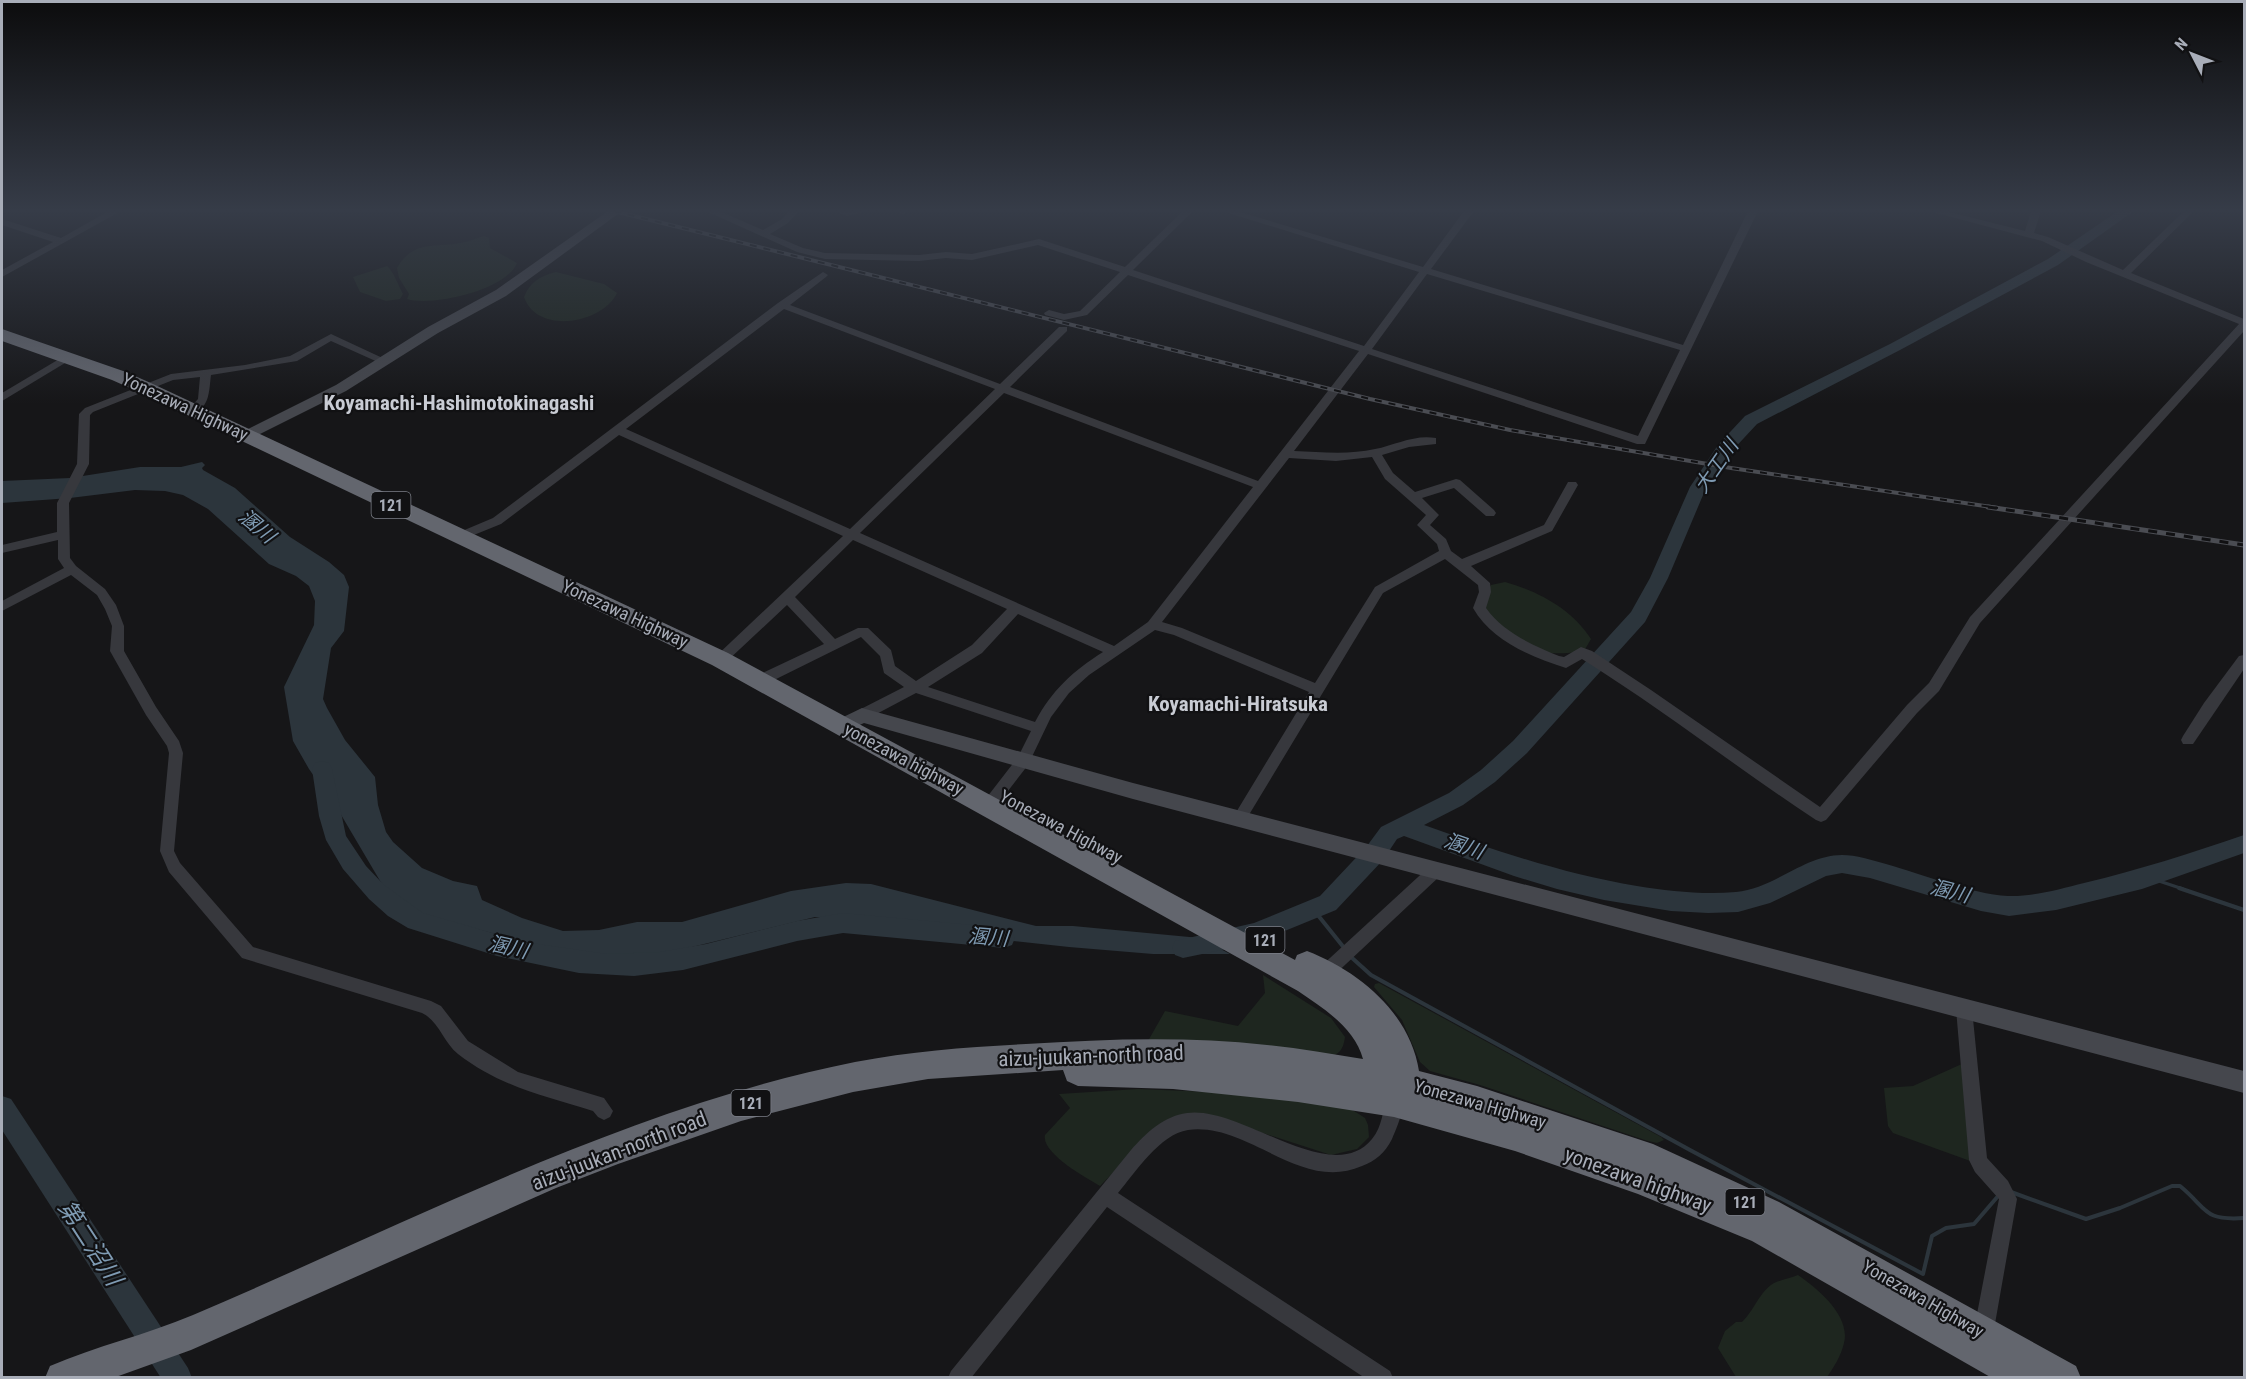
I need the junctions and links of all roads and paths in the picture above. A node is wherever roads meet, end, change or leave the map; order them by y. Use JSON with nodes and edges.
{"nodes":[{"id":1,"x":526,"y":275,"type":"edge"},
{"id":2,"x":821,"y":275,"type":"edge"},
{"id":3,"x":1121,"y":275,"type":"edge"},
{"id":4,"x":1138,"y":275,"type":"edge"},
{"id":5,"x":1422,"y":275,"type":"edge"},
{"id":6,"x":1440,"y":275,"type":"edge"},
{"id":7,"x":1722,"y":275,"type":"edge"},
{"id":8,"x":2128,"y":275,"type":"edge"},
{"id":9,"x":782,"y":304,"type":"junction"},
{"id":10,"x":1049,"y":313,"type":"dead end"},
{"id":11,"x":2244,"y":324,"type":"edge"},
{"id":12,"x":1063,"y":329,"type":"dead end"},
{"id":13,"x":2,"y":335,"type":"edge"},
{"id":14,"x":1686,"y":349,"type":"junction"},
{"id":15,"x":1366,"y":350,"type":"junction"},
{"id":16,"x":66,"y":358,"type":"junction"},
{"id":17,"x":384,"y":361,"type":"junction"},
{"id":18,"x":206,"y":372,"type":"junction"},
{"id":19,"x":146,"y":388,"type":"junction"},
{"id":20,"x":1002,"y":388,"type":"junction"},
{"id":21,"x":2,"y":398,"type":"edge"},
{"id":22,"x":194,"y":410,"type":"junction"},
{"id":23,"x":618,"y":430,"type":"junction"},
{"id":24,"x":247,"y":435,"type":"junction"},
{"id":25,"x":1432,"y":441,"type":"dead end"},
{"id":26,"x":1375,"y":453,"type":"junction"},
{"id":27,"x":1286,"y":454,"type":"junction"},
{"id":28,"x":1261,"y":486,"type":"junction"},
{"id":29,"x":1572,"y":486,"type":"dead end"},
{"id":30,"x":1413,"y":497,"type":"junction"},
{"id":31,"x":1490,"y":513,"type":"dead end"},
{"id":32,"x":63,"y":535,"type":"junction"},
{"id":33,"x":852,"y":535,"type":"junction"},
{"id":34,"x":459,"y":537,"type":"junction"},
{"id":35,"x":2,"y":549,"type":"edge"},
{"id":36,"x":1446,"y":553,"type":"junction"},
{"id":37,"x":1463,"y":564,"type":"junction"},
{"id":38,"x":72,"y":569,"type":"junction"},
{"id":39,"x":787,"y":597,"type":"junction"},
{"id":40,"x":2,"y":606,"type":"edge"},
{"id":41,"x":1016,"y":608,"type":"junction"},
{"id":42,"x":1153,"y":625,"type":"junction"},
{"id":43,"x":833,"y":645,"type":"junction"},
{"id":44,"x":1115,"y":652,"type":"junction"},
{"id":45,"x":720,"y":659,"type":"junction"},
{"id":46,"x":2244,"y":660,"type":"edge"},
{"id":47,"x":767,"y":685,"type":"junction"},
{"id":48,"x":916,"y":688,"type":"junction"},
{"id":49,"x":1318,"y":690,"type":"junction"},
{"id":50,"x":851,"y":721,"type":"junction"},
{"id":51,"x":1038,"y":728,"type":"junction"},
{"id":52,"x":2188,"y":740,"type":"dead end"},
{"id":53,"x":1023,"y":761,"type":"junction"},
{"id":54,"x":993,"y":799,"type":"junction"},
{"id":55,"x":1239,"y":819,"type":"junction"},
{"id":56,"x":1435,"y":872,"type":"junction"},
{"id":57,"x":1317,"y":975,"type":"junction"},
{"id":58,"x":1964,"y":1009,"type":"junction"},
{"id":59,"x":2244,"y":1082,"type":"edge"},
{"id":60,"x":1375,"y":1085,"type":"junction"},
{"id":61,"x":604,"y":1111,"type":"dead end"},
{"id":62,"x":1106,"y":1196,"type":"junction"},
{"id":63,"x":1982,"y":1343,"type":"junction"},
{"id":64,"x":118,"y":1372,"type":"edge"},
{"id":65,"x":62,"y":1377,"type":"edge"},
{"id":66,"x":958,"y":1377,"type":"edge"},
{"id":67,"x":1383,"y":1377,"type":"edge"},
{"id":68,"x":2027,"y":1377,"type":"edge"},
{"id":69,"x":2064,"y":1377,"type":"edge"}],
"edges":[{"from":1,"to":17,"type":"street"},
{"from":2,"to":9,"type":"street"},
{"from":3,"to":10,"type":"street"},
{"from":4,"to":15,"type":"street"},
{"from":5,"to":15,"type":"street"},
{"from":6,"to":14,"type":"street"},
{"from":7,"to":14,"type":"street"},
{"from":8,"to":11,"type":"street"},
{"from":9,"to":20,"type":"street"},
{"from":9,"to":23,"type":"street"},
{"from":11,"to":37,"type":"street"},
{"from":12,"to":20,"type":"street"},
{"from":13,"to":16,"type":"highway","name":"Yonezawa Highway","number":"121"},
{"from":14,"to":15,"type":"street"},
{"from":15,"to":27,"type":"street"},
{"from":16,"to":19,"type":"highway","name":"Yonezawa Highway","number":"121"},
{"from":16,"to":21,"type":"street"},
{"from":17,"to":18,"type":"street"},
{"from":17,"to":24,"type":"street"},
{"from":18,"to":19,"type":"street"},
{"from":18,"to":22,"type":"street"},
{"from":19,"to":22,"type":"highway","name":"Yonezawa Highway","number":"121"},
{"from":19,"to":32,"type":"street"},
{"from":20,"to":28,"type":"street"},
{"from":20,"to":33,"type":"street"},
{"from":22,"to":24,"type":"highway","name":"Yonezawa Highway","number":"121"},
{"from":23,"to":33,"type":"street"},
{"from":23,"to":34,"type":"street"},
{"from":24,"to":34,"type":"highway","name":"Yonezawa Highway","number":"121"},
{"from":25,"to":26,"type":"street"},
{"from":26,"to":27,"type":"street"},
{"from":26,"to":30,"type":"street"},
{"from":27,"to":28,"type":"street"},
{"from":28,"to":42,"type":"street"},
{"from":29,"to":37,"type":"street"},
{"from":30,"to":31,"type":"street"},
{"from":30,"to":36,"type":"street"},
{"from":32,"to":35,"type":"street"},
{"from":32,"to":38,"type":"street"},
{"from":33,"to":39,"type":"street"},
{"from":33,"to":41,"type":"street"},
{"from":34,"to":45,"type":"highway","name":"Yonezawa Highway","number":"121"},
{"from":36,"to":37,"type":"street"},
{"from":36,"to":49,"type":"street"},
{"from":38,"to":40,"type":"street"},
{"from":38,"to":61,"type":"street"},
{"from":39,"to":43,"type":"street"},
{"from":39,"to":45,"type":"street"},
{"from":41,"to":44,"type":"street"},
{"from":41,"to":48,"type":"street"},
{"from":42,"to":44,"type":"street"},
{"from":42,"to":49,"type":"street"},
{"from":43,"to":47,"type":"street"},
{"from":43,"to":48,"type":"street"},
{"from":44,"to":51,"type":"street"},
{"from":45,"to":47,"type":"highway","name":"Yonezawa Highway","number":"121"},
{"from":46,"to":52,"type":"street"},
{"from":47,"to":50,"type":"highway","name":"Yonezawa Highway","number":"121"},
{"from":48,"to":50,"type":"street"},
{"from":48,"to":51,"type":"street"},
{"from":49,"to":55,"type":"street"},
{"from":50,"to":53,"type":"street"},
{"from":50,"to":54,"type":"highway","name":"Yonezawa Highway","number":"121"},
{"from":51,"to":53,"type":"street"},
{"from":53,"to":54,"type":"street"},
{"from":53,"to":55,"type":"street"},
{"from":54,"to":57,"type":"highway","name":"yonezawa highway","number":"121"},
{"from":55,"to":56,"type":"street"},
{"from":56,"to":57,"type":"street"},
{"from":56,"to":58,"type":"street"},
{"from":57,"to":60,"type":"highway","name":"yonezawa highway","number":"121"},
{"from":58,"to":59,"type":"street"},
{"from":58,"to":63,"type":"street"},
{"from":60,"to":62,"type":"street"},
{"from":60,"to":63,"type":"highway","name":"yonezawa highway","number":"121"},
{"from":60,"to":64,"type":"highway","name":"aizu-juukan-north road","number":"121"},
{"from":62,"to":66,"type":"street"},
{"from":62,"to":67,"type":"street"},
{"from":63,"to":68,"type":"highway","name":"yonezawa highway","number":"121"},
{"from":63,"to":69,"type":"highway","name":"Yonezawa Highway","number":"121"},
{"from":64,"to":65,"type":"highway","name":"aizu-juukan-north road","number":"121"}]}
